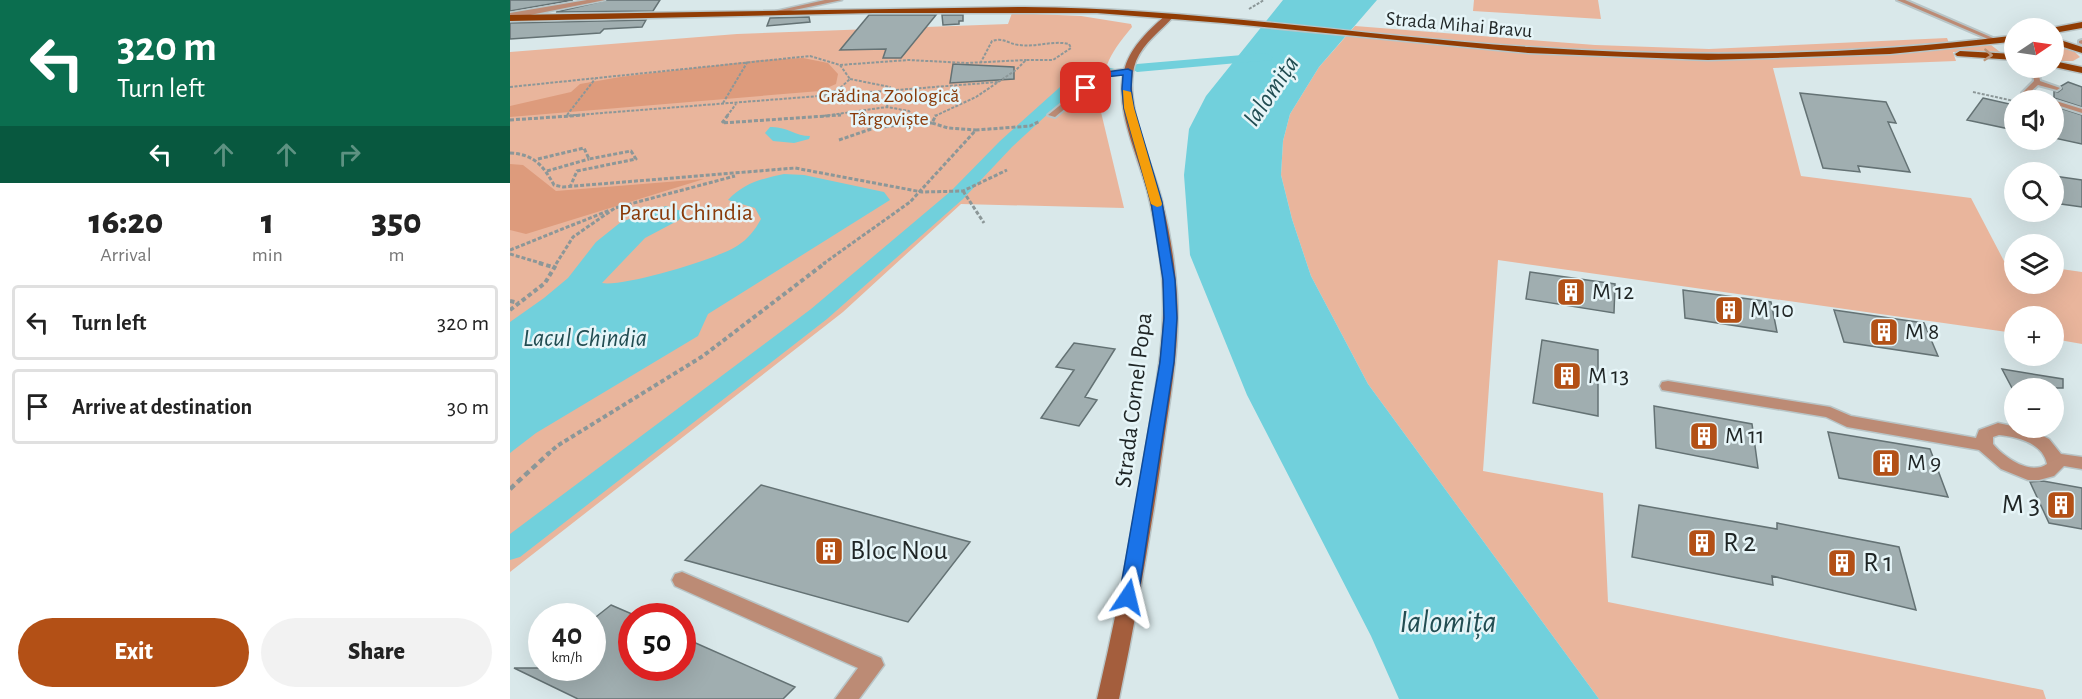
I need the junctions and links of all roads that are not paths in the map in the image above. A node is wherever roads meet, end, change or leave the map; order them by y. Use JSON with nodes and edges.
{"nodes":[{"id":1,"x":601,"y":0,"type":"edge"},
{"id":2,"x":838,"y":0,"type":"edge"},
{"id":3,"x":1900,"y":0,"type":"edge"},
{"id":4,"x":780,"y":11,"type":"junction"},
{"id":5,"x":1126,"y":12,"type":"junction"},
{"id":6,"x":552,"y":13,"type":"junction"},
{"id":7,"x":1170,"y":16,"type":"junction"},
{"id":8,"x":510,"y":17,"type":"edge"},
{"id":9,"x":1197,"y":18,"type":"junction"},
{"id":10,"x":1161,"y":23,"type":"junction"},
{"id":11,"x":2082,"y":25,"type":"edge"},
{"id":12,"x":2064,"y":28,"type":"edge"},
{"id":13,"x":2004,"y":40,"type":"edge"},
{"id":14,"x":1997,"y":41,"type":"junction"},
{"id":15,"x":2082,"y":41,"type":"edge"},
{"id":16,"x":2064,"y":44,"type":"edge"},
{"id":17,"x":2082,"y":49,"type":"edge"},
{"id":18,"x":1867,"y":52,"type":"junction"},
{"id":19,"x":2004,"y":55,"type":"edge"},
{"id":20,"x":2064,"y":64,"type":"edge"},
{"id":21,"x":2082,"y":64,"type":"edge"},
{"id":22,"x":2064,"y":66,"type":"edge"},
{"id":23,"x":2082,"y":70,"type":"edge"},
{"id":24,"x":1128,"y":71,"type":"junction"},
{"id":25,"x":2038,"y":78,"type":"edge"},
{"id":26,"x":2037,"y":82,"type":"junction"},
{"id":27,"x":2057,"y":88,"type":"dead end"},
{"id":28,"x":2028,"y":90,"type":"edge"},
{"id":29,"x":2064,"y":105,"type":"edge"},
{"id":30,"x":2082,"y":111,"type":"edge"},
{"id":31,"x":1052,"y":115,"type":"dead end"},
{"id":32,"x":1668,"y":387,"type":"dead end"},
{"id":33,"x":1984,"y":445,"type":"junction"},
{"id":34,"x":2056,"y":459,"type":"junction"},
{"id":35,"x":2082,"y":463,"type":"edge"},
{"id":36,"x":682,"y":580,"type":"dead end"},
{"id":37,"x":846,"y":699,"type":"edge"},
{"id":38,"x":1108,"y":699,"type":"edge"}],
"edges":[{"from":1,"to":6,"type":"street"},
{"from":2,"to":4,"type":"street"},
{"from":3,"to":14,"type":"lane"},
{"from":4,"to":5,"type":"main road","name":"Strada Mihai Bravu"},
{"from":4,"to":6,"type":"main road","name":"Strada Mihai Bravu"},
{"from":5,"to":7,"type":"main road","name":"Strada Mihai Bravu"},
{"from":5,"to":10,"type":"main road"},
{"from":6,"to":8,"type":"main road","name":"Strada Mihai Bravu"},
{"from":7,"to":9,"type":"main road","name":"Strada Mihai Bravu"},
{"from":7,"to":10,"type":"main road","name":"Strada Cornel Popa"},
{"from":9,"to":10,"type":"main road"},
{"from":9,"to":18,"type":"main road","name":"Strada Mihai Bravu"},
{"from":10,"to":24,"type":"main road","name":"Strada Cornel Popa"},
{"from":11,"to":12,"type":"main road"},
{"from":13,"to":14,"type":"main road","name":"Strada Mihai Bravu"},
{"from":14,"to":18,"type":"main road","name":"Strada Mihai Bravu"},
{"from":15,"to":17,"type":"main road"},
{"from":16,"to":17,"type":"main road"},
{"from":18,"to":19,"type":"main road","name":"Strada Mihai Bravu","one_way":true},
{"from":20,"to":21,"type":"main road"},
{"from":22,"to":23,"type":"main road"},
{"from":24,"to":31,"type":"lane"},
{"from":24,"to":38,"type":"main road","name":"Strada Cornel Popa"},
{"from":25,"to":26,"type":"lane"},
{"from":26,"to":27,"type":"lane"},
{"from":26,"to":28,"type":"lane"},
{"from":29,"to":30,"type":"lane"},
{"from":32,"to":33,"type":"street"},
{"from":33,"to":34,"type":"street"},
{"from":33,"to":34,"type":"street"},
{"from":34,"to":35,"type":"street"},
{"from":36,"to":37,"type":"street"}]}
